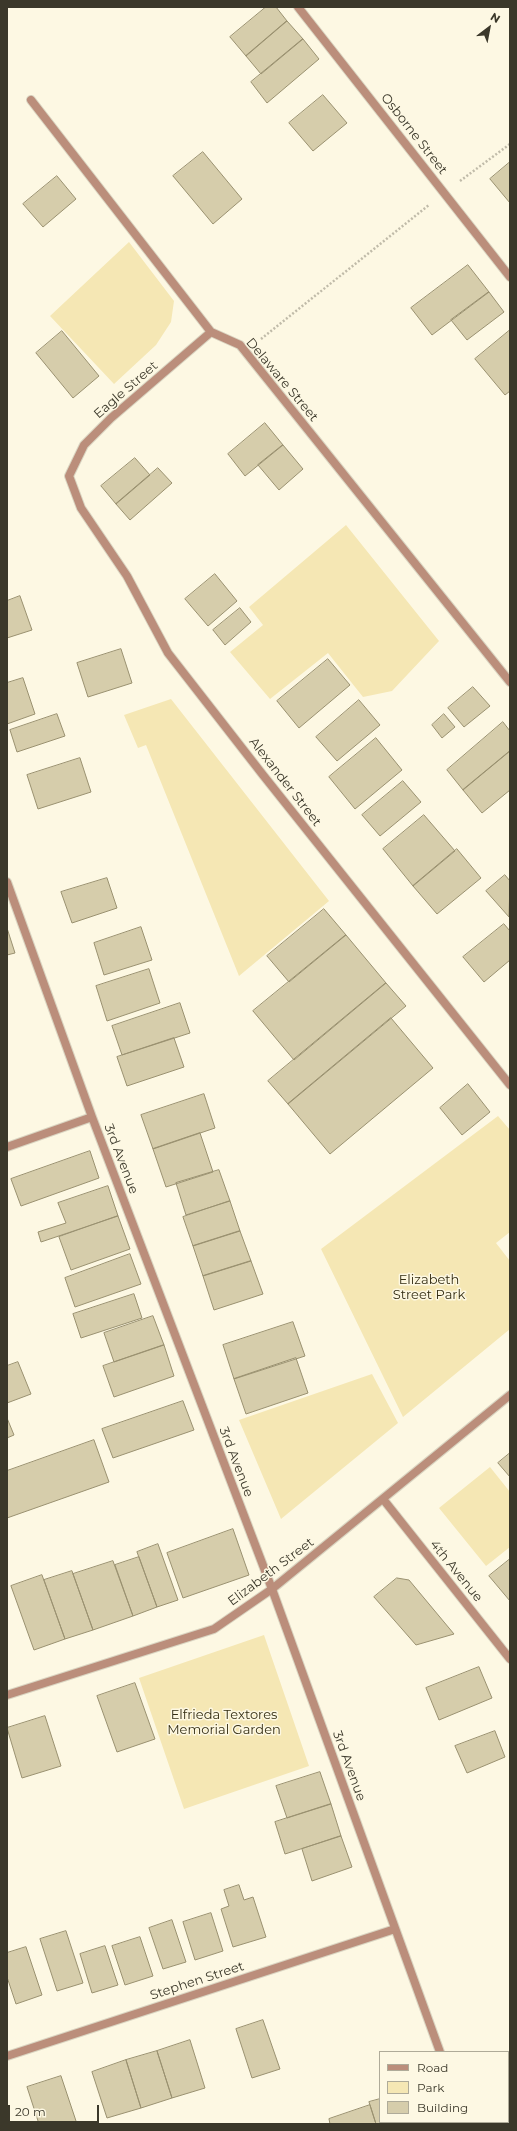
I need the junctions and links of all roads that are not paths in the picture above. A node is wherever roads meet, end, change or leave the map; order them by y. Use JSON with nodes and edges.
{"nodes":[{"id":1,"x":298,"y":7,"type":"edge"},
{"id":2,"x":32,"y":100,"type":"dead end"},
{"id":3,"x":510,"y":277,"type":"edge"},
{"id":4,"x":211,"y":332,"type":"junction"},
{"id":5,"x":69,"y":476,"type":"joint"},
{"id":6,"x":510,"y":682,"type":"edge"},
{"id":7,"x":7,"y":882,"type":"edge"},
{"id":8,"x":510,"y":1085,"type":"edge"},
{"id":9,"x":92,"y":1117,"type":"junction"},
{"id":10,"x":7,"y":1147,"type":"edge"},
{"id":11,"x":510,"y":1395,"type":"edge"},
{"id":12,"x":382,"y":1499,"type":"junction"},
{"id":13,"x":272,"y":1589,"type":"junction"},
{"id":14,"x":510,"y":1659,"type":"edge"},
{"id":15,"x":7,"y":1695,"type":"edge"},
{"id":16,"x":395,"y":1929,"type":"junction"},
{"id":17,"x":440,"y":2051,"type":"edge"},
{"id":18,"x":7,"y":2056,"type":"edge"}],
"edges":[{"from":1,"to":3,"type":"street","name":"Osborne Street"},
{"from":2,"to":4,"type":"street","name":"Delaware Street"},
{"from":4,"to":5,"type":"street","name":"Eagle Street"},
{"from":4,"to":6,"type":"street","name":"Delaware Street"},
{"from":5,"to":8,"type":"street","name":"Alexander Street"},
{"from":7,"to":9,"type":"street","name":"3rd Avenue"},
{"from":9,"to":10,"type":"street"},
{"from":9,"to":13,"type":"street","name":"3rd Avenue"},
{"from":11,"to":12,"type":"street","name":"Elizabeth Street"},
{"from":12,"to":13,"type":"street","name":"Elizabeth Street"},
{"from":12,"to":14,"type":"street","name":"4th Avenue"},
{"from":13,"to":15,"type":"street","name":"Elizabeth Street"},
{"from":13,"to":16,"type":"street","name":"3rd Avenue"},
{"from":16,"to":17,"type":"street","name":"3rd Avenue"},
{"from":16,"to":18,"type":"street","name":"Stephen Street"}]}
